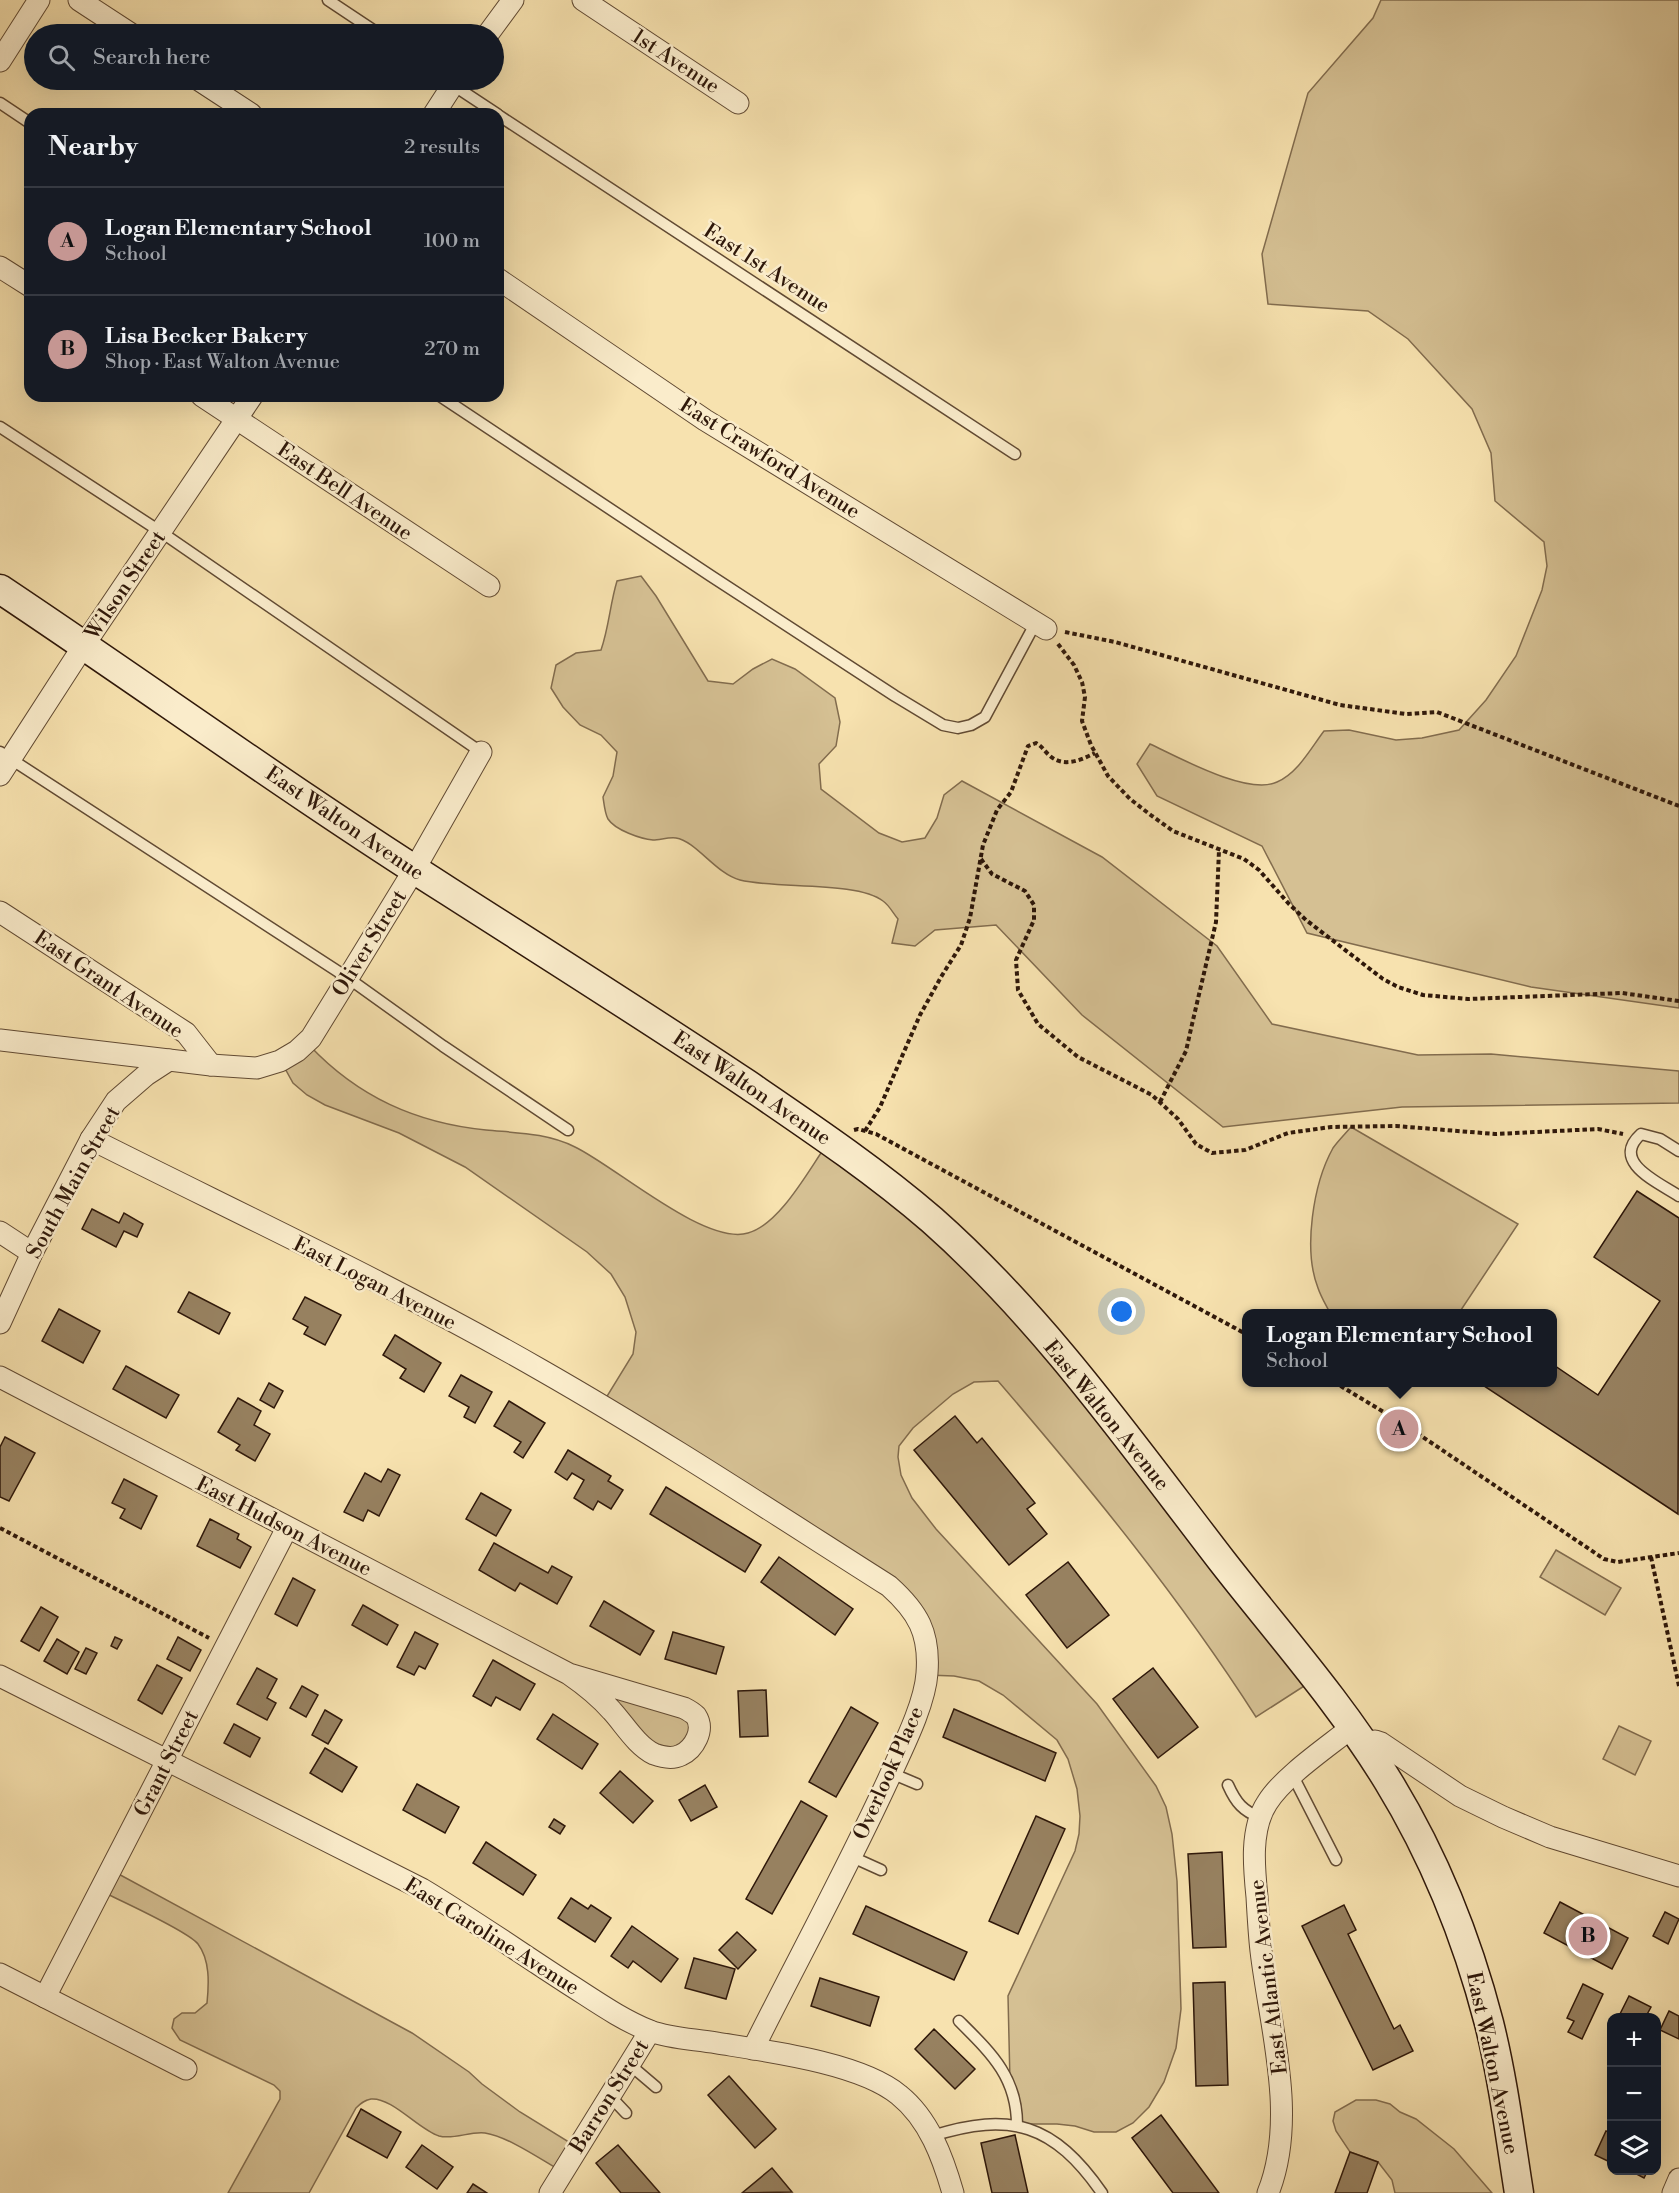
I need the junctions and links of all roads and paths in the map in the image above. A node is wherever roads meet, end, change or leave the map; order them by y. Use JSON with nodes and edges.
{"nodes":[{"id":1,"x":39,"y":0,"type":"edge"},
{"id":2,"x":79,"y":0,"type":"edge"},
{"id":3,"x":328,"y":0,"type":"edge"},
{"id":4,"x":513,"y":0,"type":"edge"},
{"id":5,"x":583,"y":0,"type":"edge"},
{"id":6,"x":116,"y":24,"type":"edge"},
{"id":7,"x":364,"y":24,"type":"edge"},
{"id":8,"x":495,"y":24,"type":"edge"},
{"id":9,"x":0,"y":61,"type":"edge"},
{"id":10,"x":214,"y":90,"type":"edge"},
{"id":11,"x":446,"y":90,"type":"edge"},
{"id":12,"x":464,"y":90,"type":"edge"},
{"id":13,"x":0,"y":103,"type":"edge"},
{"id":14,"x":738,"y":103,"type":"dead end"},
{"id":15,"x":242,"y":108,"type":"edge"},
{"id":16,"x":437,"y":108,"type":"edge"},
{"id":17,"x":489,"y":108,"type":"edge"},
{"id":18,"x":24,"y":119,"type":"edge"},
{"id":19,"x":504,"y":119,"type":"edge"},
{"id":20,"x":0,"y":267,"type":"edge"},
{"id":21,"x":24,"y":282,"type":"edge"},
{"id":22,"x":504,"y":283,"type":"edge"},
{"id":23,"x":211,"y":402,"type":"edge"},
{"id":24,"x":248,"y":402,"type":"edge"},
{"id":25,"x":449,"y":402,"type":"edge"},
{"id":26,"x":237,"y":419,"type":"junction"},
{"id":27,"x":0,"y":427,"type":"edge"},
{"id":28,"x":1015,"y":454,"type":"dead end"},
{"id":29,"x":161,"y":532,"type":"junction"},
{"id":30,"x":489,"y":586,"type":"dead end"},
{"id":31,"x":0,"y":589,"type":"edge"},
{"id":32,"x":1041,"y":626,"type":"junction"},
{"id":33,"x":84,"y":645,"type":"junction"},
{"id":34,"x":481,"y":752,"type":"joint"},
{"id":35,"x":1095,"y":753,"type":"junction"},
{"id":36,"x":4,"y":762,"type":"edge"},
{"id":37,"x":1679,"y":806,"type":"edge"},
{"id":38,"x":1219,"y":850,"type":"junction"},
{"id":39,"x":981,"y":859,"type":"junction"},
{"id":40,"x":414,"y":870,"type":"junction"},
{"id":41,"x":0,"y":912,"type":"edge"},
{"id":42,"x":348,"y":978,"type":"junction"},
{"id":43,"x":1679,"y":1001,"type":"edge"},
{"id":44,"x":0,"y":1040,"type":"edge"},
{"id":45,"x":169,"y":1060,"type":"junction"},
{"id":46,"x":211,"y":1065,"type":"junction"},
{"id":47,"x":1160,"y":1102,"type":"junction"},
{"id":48,"x":568,"y":1130,"type":"dead end"},
{"id":49,"x":866,"y":1131,"type":"junction"},
{"id":50,"x":91,"y":1139,"type":"junction"},
{"id":51,"x":1635,"y":1140,"type":"junction"},
{"id":52,"x":832,"y":1142,"type":"junction"},
{"id":53,"x":1679,"y":1151,"type":"edge"},
{"id":54,"x":1679,"y":1196,"type":"edge"},
{"id":55,"x":0,"y":1232,"type":"edge"},
{"id":56,"x":32,"y":1253,"type":"junction"},
{"id":57,"x":0,"y":1323,"type":"edge"},
{"id":58,"x":1242,"y":1332,"type":"edge"},
{"id":59,"x":0,"y":1377,"type":"edge"},
{"id":60,"x":1341,"y":1387,"type":"edge"},
{"id":61,"x":653,"y":1436,"type":"joint"},
{"id":62,"x":0,"y":1528,"type":"edge"},
{"id":63,"x":287,"y":1528,"type":"junction"},
{"id":64,"x":1679,"y":1553,"type":"edge"},
{"id":65,"x":1651,"y":1557,"type":"junction"},
{"id":66,"x":225,"y":1647,"type":"junction"},
{"id":67,"x":569,"y":1674,"type":"junction"},
{"id":68,"x":0,"y":1676,"type":"edge"},
{"id":69,"x":1679,"y":1686,"type":"edge"},
{"id":70,"x":1357,"y":1736,"type":"junction"},
{"id":71,"x":168,"y":1761,"type":"junction"},
{"id":72,"x":891,"y":1773,"type":"junction"},
{"id":73,"x":1293,"y":1776,"type":"junction"},
{"id":74,"x":917,"y":1784,"type":"dead end"},
{"id":75,"x":1228,"y":1785,"type":"dead end"},
{"id":76,"x":1261,"y":1818,"type":"junction"},
{"id":77,"x":850,"y":1856,"type":"junction"},
{"id":78,"x":1336,"y":1860,"type":"dead end"},
{"id":79,"x":881,"y":1870,"type":"dead end"},
{"id":80,"x":1679,"y":1876,"type":"edge"},
{"id":81,"x":0,"y":1974,"type":"edge"},
{"id":82,"x":45,"y":1997,"type":"junction"},
{"id":83,"x":959,"y":2021,"type":"dead end"},
{"id":84,"x":650,"y":2031,"type":"junction"},
{"id":85,"x":753,"y":2049,"type":"junction"},
{"id":86,"x":629,"y":2064,"type":"junction"},
{"id":87,"x":186,"y":2069,"type":"dead end"},
{"id":88,"x":656,"y":2087,"type":"dead end"},
{"id":89,"x":609,"y":2095,"type":"junction"},
{"id":90,"x":626,"y":2113,"type":"dead end"},
{"id":91,"x":1017,"y":2125,"type":"junction"},
{"id":92,"x":932,"y":2136,"type":"junction"},
{"id":93,"x":1679,"y":2179,"type":"edge"},
{"id":94,"x":550,"y":2193,"type":"edge"},
{"id":95,"x":953,"y":2193,"type":"edge"},
{"id":96,"x":1102,"y":2193,"type":"edge"},
{"id":97,"x":1268,"y":2193,"type":"edge"},
{"id":98,"x":1519,"y":2193,"type":"edge"},
{"id":99,"x":1673,"y":2193,"type":"edge"}],
"edges":[{"from":1,"to":9,"type":"street"},
{"from":2,"to":6,"type":"street"},
{"from":3,"to":7,"type":"lane"},
{"from":4,"to":8,"type":"street"},
{"from":5,"to":14,"type":"street","name":"1st Avenue"},
{"from":10,"to":15,"type":"street"},
{"from":11,"to":16,"type":"street"},
{"from":12,"to":17,"type":"lane","name":"East 1st Avenue"},
{"from":13,"to":18,"type":"lane"},
{"from":19,"to":28,"type":"lane","name":"East 1st Avenue"},
{"from":20,"to":21,"type":"street"},
{"from":22,"to":32,"type":"street","name":"East Crawford Avenue"},
{"from":23,"to":26,"type":"street","name":"East Bell Avenue"},
{"from":24,"to":26,"type":"street","name":"Wilson Street"},
{"from":25,"to":32,"type":"lane"},
{"from":26,"to":29,"type":"street","name":"Wilson Street"},
{"from":26,"to":30,"type":"street","name":"East Bell Avenue"},
{"from":27,"to":29,"type":"lane"},
{"from":29,"to":33,"type":"street","name":"Wilson Street"},
{"from":29,"to":34,"type":"lane"},
{"from":31,"to":33,"type":"main road","name":"East Walton Avenue"},
{"from":32,"to":35,"type":"path"},
{"from":32,"to":37,"type":"path"},
{"from":33,"to":36,"type":"street","name":"Wilson Street"},
{"from":33,"to":40,"type":"main road","name":"East Walton Avenue"},
{"from":34,"to":40,"type":"street","name":"Oliver Street"},
{"from":35,"to":38,"type":"path"},
{"from":35,"to":39,"type":"path"},
{"from":36,"to":42,"type":"lane"},
{"from":38,"to":43,"type":"path"},
{"from":38,"to":47,"type":"path"},
{"from":39,"to":47,"type":"path"},
{"from":39,"to":49,"type":"path"},
{"from":40,"to":42,"type":"street","name":"Oliver Street"},
{"from":40,"to":52,"type":"main road","name":"East Walton Avenue"},
{"from":41,"to":46,"type":"street","name":"East Grant Avenue"},
{"from":42,"to":46,"type":"street","name":"Oliver Street"},
{"from":42,"to":48,"type":"lane"},
{"from":44,"to":45,"type":"street","name":"Oliver Street"},
{"from":45,"to":46,"type":"street","name":"Oliver Street"},
{"from":45,"to":50,"type":"street","name":"South Main Street"},
{"from":47,"to":51,"type":"path"},
{"from":49,"to":52,"type":"path"},
{"from":49,"to":58,"type":"path"},
{"from":50,"to":56,"type":"street","name":"South Main Street"},
{"from":50,"to":61,"type":"street","name":"East Logan Avenue"},
{"from":51,"to":53,"type":"lane"},
{"from":51,"to":54,"type":"lane"},
{"from":52,"to":70,"type":"main road","name":"East Walton Avenue"},
{"from":55,"to":56,"type":"street"},
{"from":56,"to":57,"type":"street","name":"South Main Street"},
{"from":59,"to":63,"type":"street","name":"East Hudson Avenue"},
{"from":60,"to":65,"type":"path"},
{"from":61,"to":72,"type":"street","name":"Overlook Place"},
{"from":62,"to":66,"type":"path"},
{"from":63,"to":66,"type":"street","name":"Grant Street"},
{"from":63,"to":67,"type":"street","name":"East Hudson Avenue"},
{"from":64,"to":65,"type":"path"},
{"from":65,"to":69,"type":"path"},
{"from":66,"to":71,"type":"street","name":"Grant Street"},
{"from":67,"to":67,"type":"street","name":"East Hudson Avenue"},
{"from":68,"to":71,"type":"street","name":"East Caroline Avenue"},
{"from":70,"to":73,"type":"street","name":"East Atlantic Avenue"},
{"from":70,"to":80,"type":"street"},
{"from":70,"to":98,"type":"main road","name":"East Walton Avenue"},
{"from":71,"to":82,"type":"street","name":"Grant Street"},
{"from":71,"to":84,"type":"street","name":"East Caroline Avenue"},
{"from":72,"to":74,"type":"lane"},
{"from":72,"to":77,"type":"street","name":"Overlook Place"},
{"from":73,"to":76,"type":"street","name":"East Atlantic Avenue"},
{"from":73,"to":78,"type":"lane"},
{"from":75,"to":76,"type":"lane"},
{"from":76,"to":97,"type":"street","name":"East Atlantic Avenue"},
{"from":77,"to":79,"type":"lane"},
{"from":77,"to":85,"type":"street","name":"Overlook Place"},
{"from":81,"to":82,"type":"street"},
{"from":82,"to":87,"type":"street"},
{"from":83,"to":91,"type":"lane"},
{"from":84,"to":85,"type":"street","name":"East Caroline Avenue"},
{"from":84,"to":86,"type":"street","name":"Barron Street"},
{"from":85,"to":92,"type":"street","name":"East Caroline Avenue"},
{"from":86,"to":88,"type":"lane"},
{"from":86,"to":89,"type":"street","name":"Barron Street"},
{"from":89,"to":90,"type":"lane"},
{"from":89,"to":94,"type":"street","name":"Barron Street"},
{"from":91,"to":92,"type":"lane"},
{"from":91,"to":96,"type":"lane"},
{"from":92,"to":95,"type":"street","name":"East Caroline Avenue"},
{"from":93,"to":99,"type":"street"}]}
